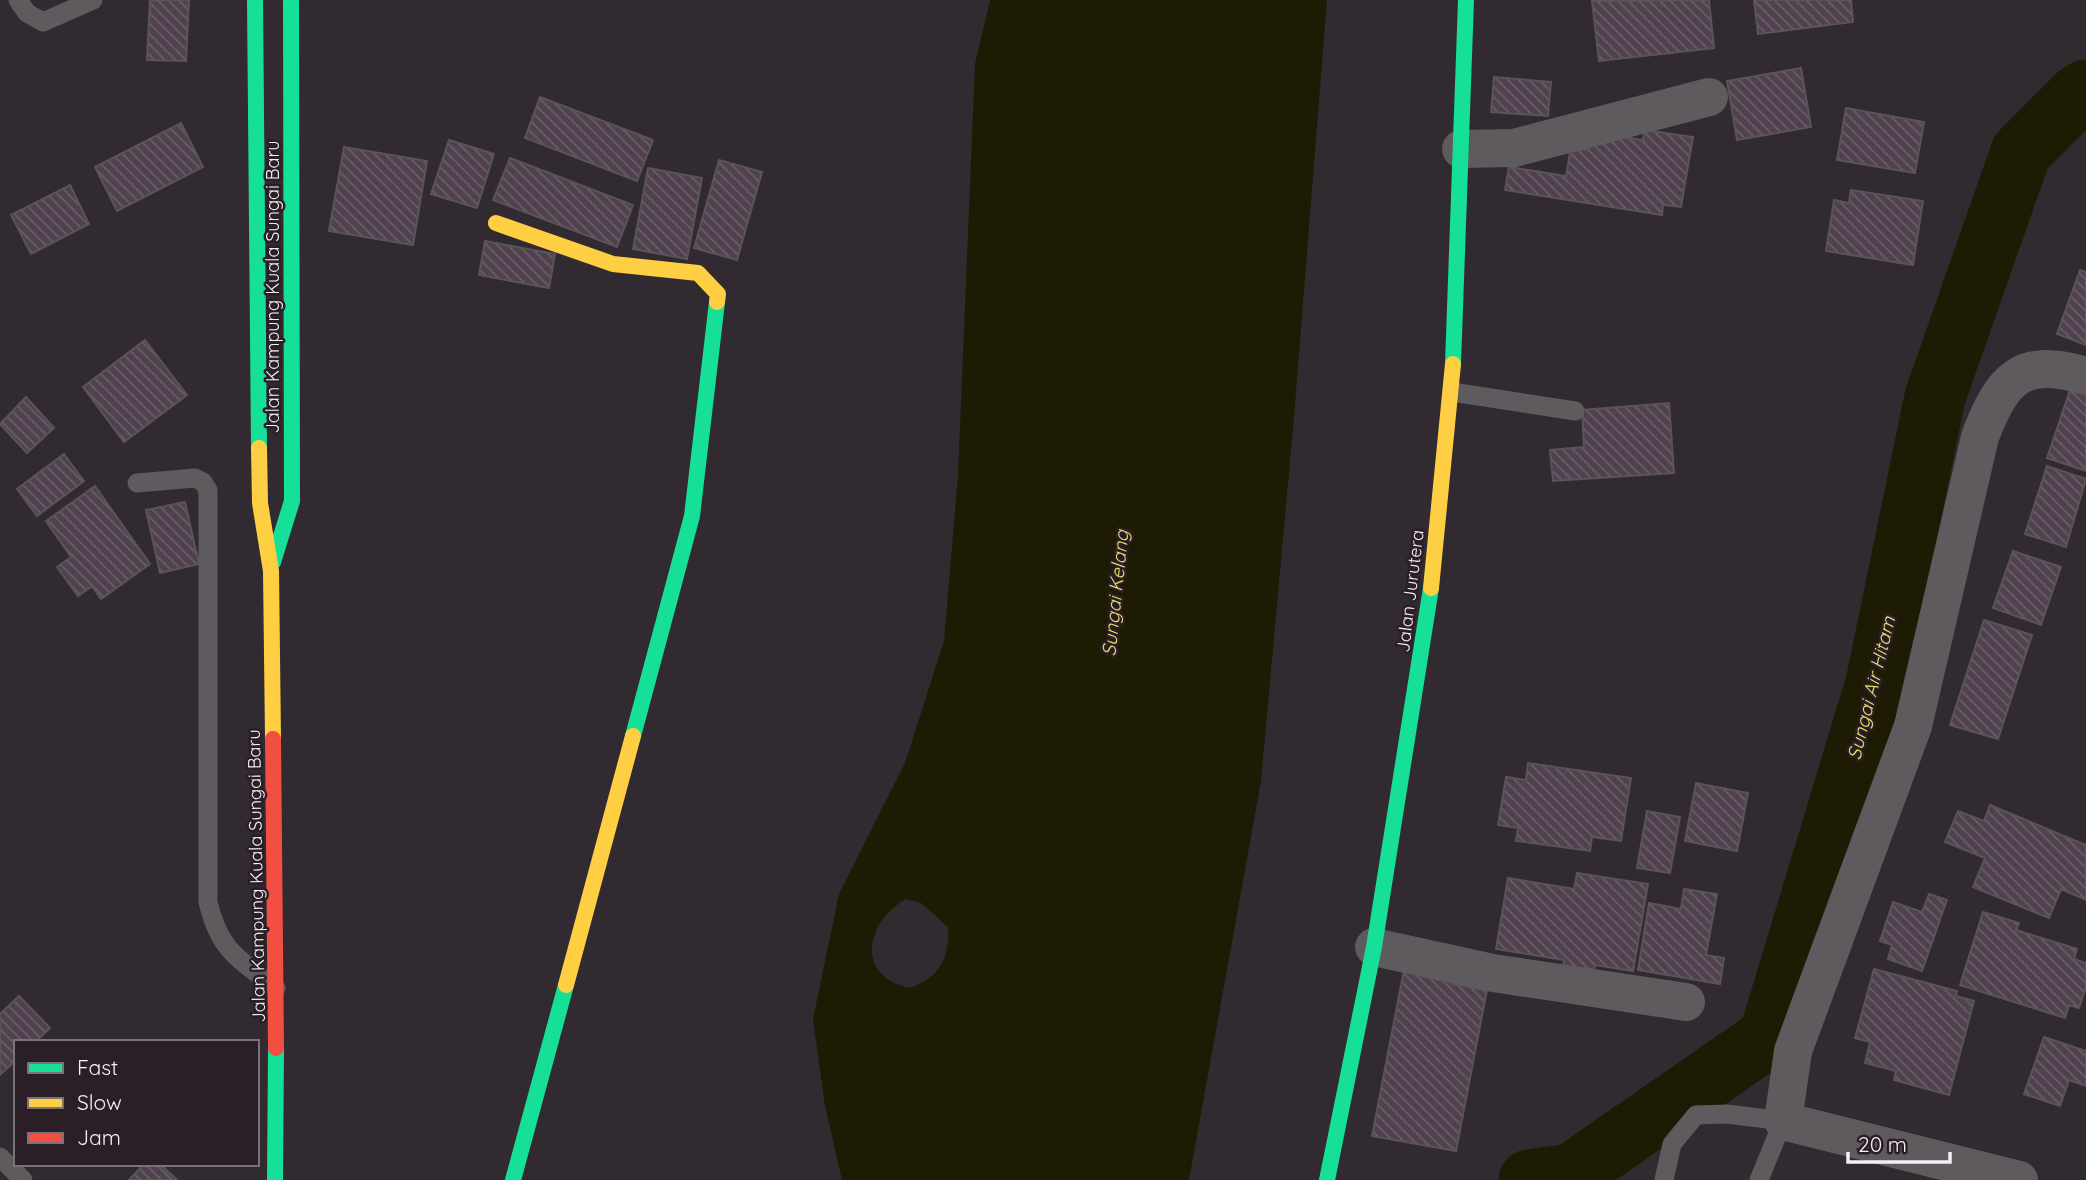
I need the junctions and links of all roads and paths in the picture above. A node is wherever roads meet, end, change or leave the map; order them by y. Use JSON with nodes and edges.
{"nodes":[{"id":1,"x":18,"y":0,"type":"edge"},
{"id":2,"x":93,"y":0,"type":"edge"},
{"id":3,"x":255,"y":0,"type":"edge"},
{"id":4,"x":290,"y":0,"type":"edge"},
{"id":5,"x":1466,"y":0,"type":"edge"},
{"id":6,"x":1709,"y":97,"type":"dead end"},
{"id":7,"x":1461,"y":149,"type":"junction"},
{"id":8,"x":496,"y":223,"type":"dead end"},
{"id":9,"x":2086,"y":376,"type":"edge"},
{"id":10,"x":1452,"y":392,"type":"junction"},
{"id":11,"x":1575,"y":411,"type":"dead end"},
{"id":12,"x":137,"y":483,"type":"dead end"},
{"id":13,"x":271,"y":570,"type":"junction"},
{"id":14,"x":1374,"y":947,"type":"junction"},
{"id":15,"x":277,"y":989,"type":"junction"},
{"id":16,"x":1686,"y":1002,"type":"dead end"},
{"id":17,"x":1783,"y":1121,"type":"junction"},
{"id":18,"x":0,"y":1157,"type":"edge"},
{"id":19,"x":23,"y":1180,"type":"edge"},
{"id":20,"x":275,"y":1180,"type":"edge"},
{"id":21,"x":513,"y":1180,"type":"edge"},
{"id":22,"x":1327,"y":1180,"type":"edge"},
{"id":23,"x":1664,"y":1180,"type":"edge"},
{"id":24,"x":1759,"y":1180,"type":"edge"},
{"id":25,"x":2019,"y":1180,"type":"edge"}],
"edges":[{"from":1,"to":2,"type":"lane"},
{"from":3,"to":13,"type":"street","name":"Jalan Kampung Kuala Sungai Baru"},
{"from":4,"to":13,"type":"street","name":"Jalan Kampung Kuala Sungai Baru"},
{"from":5,"to":7,"type":"street","name":"Jalan Jurutera"},
{"from":6,"to":7,"type":"street"},
{"from":7,"to":10,"type":"street","name":"Jalan Jurutera"},
{"from":8,"to":21,"type":"street"},
{"from":9,"to":17,"type":"street"},
{"from":10,"to":11,"type":"lane"},
{"from":10,"to":14,"type":"street","name":"Jalan Jurutera"},
{"from":12,"to":15,"type":"lane"},
{"from":13,"to":15,"type":"street","name":"Jalan Kampung Kuala Sungai Baru"},
{"from":14,"to":16,"type":"street"},
{"from":14,"to":22,"type":"street","name":"Jalan Jurutera"},
{"from":15,"to":20,"type":"street","name":"Jalan Kampung Kuala Sungai Baru"},
{"from":17,"to":23,"type":"lane"},
{"from":17,"to":24,"type":"lane"},
{"from":17,"to":25,"type":"street"},
{"from":18,"to":19,"type":"lane"}]}
